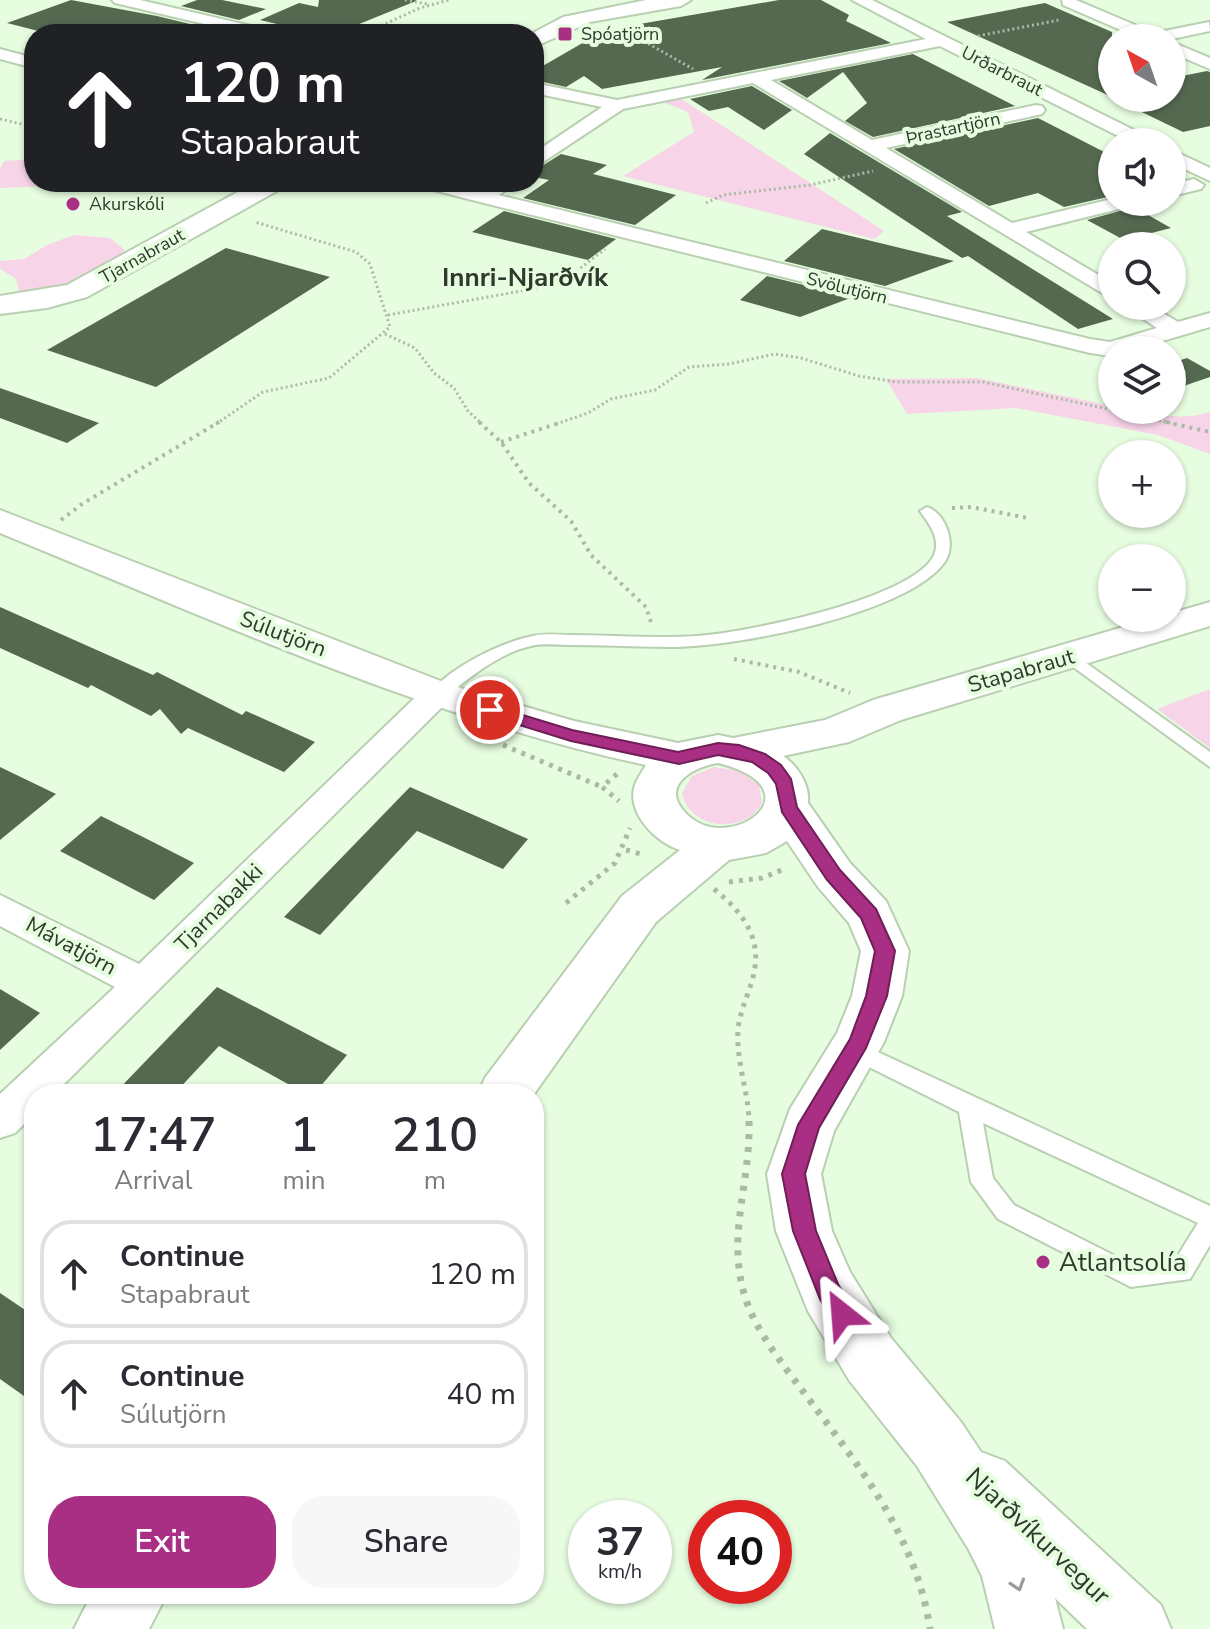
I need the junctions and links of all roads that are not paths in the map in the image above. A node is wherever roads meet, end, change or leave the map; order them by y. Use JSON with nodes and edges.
{"nodes":[{"id":1,"x":120,"y":0,"type":"edge"},
{"id":2,"x":681,"y":0,"type":"edge"},
{"id":3,"x":860,"y":0,"type":"edge"},
{"id":4,"x":1068,"y":2,"type":"dead end"},
{"id":5,"x":1208,"y":23,"type":"edge"},
{"id":6,"x":224,"y":24,"type":"edge"},
{"id":7,"x":1120,"y":24,"type":"edge"},
{"id":8,"x":1186,"y":29,"type":"edge"},
{"id":9,"x":544,"y":35,"type":"edge"},
{"id":10,"x":941,"y":41,"type":"junction"},
{"id":11,"x":1186,"y":53,"type":"edge"},
{"id":12,"x":0,"y":54,"type":"edge"},
{"id":13,"x":24,"y":60,"type":"edge"},
{"id":14,"x":1210,"y":64,"type":"edge"},
{"id":15,"x":753,"y":76,"type":"junction"},
{"id":16,"x":544,"y":90,"type":"edge"},
{"id":17,"x":617,"y":105,"type":"junction"},
{"id":18,"x":1036,"y":110,"type":"dead end"},
{"id":19,"x":1116,"y":128,"type":"edge"},
{"id":20,"x":869,"y":146,"type":"junction"},
{"id":21,"x":544,"y":155,"type":"edge"},
{"id":22,"x":1186,"y":167,"type":"edge"},
{"id":23,"x":1202,"y":180,"type":"edge"},
{"id":24,"x":257,"y":192,"type":"edge"},
{"id":25,"x":464,"y":192,"type":"edge"},
{"id":26,"x":490,"y":192,"type":"edge"},
{"id":27,"x":483,"y":197,"type":"junction"},
{"id":28,"x":1098,"y":208,"type":"edge"},
{"id":29,"x":1009,"y":230,"type":"junction"},
{"id":30,"x":1098,"y":284,"type":"edge"},
{"id":31,"x":0,"y":305,"type":"edge"},
{"id":32,"x":1158,"y":320,"type":"edge"},
{"id":33,"x":1210,"y":320,"type":"edge"},
{"id":34,"x":1175,"y":330,"type":"junction"},
{"id":35,"x":927,"y":511,"type":"road end"},
{"id":36,"x":0,"y":521,"type":"edge"},
{"id":37,"x":1210,"y":614,"type":"edge"},
{"id":38,"x":1071,"y":657,"type":"junction"},
{"id":39,"x":437,"y":694,"type":"junction"},
{"id":40,"x":834,"y":732,"type":"junction"},
{"id":41,"x":739,"y":751,"type":"junction"},
{"id":42,"x":1210,"y":761,"type":"edge"},
{"id":43,"x":787,"y":795,"type":"junction"},
{"id":44,"x":661,"y":806,"type":"junction"},
{"id":45,"x":734,"y":843,"type":"junction"},
{"id":46,"x":809,"y":872,"type":"junction"},
{"id":47,"x":0,"y":909,"type":"edge"},
{"id":48,"x":639,"y":909,"type":"junction"},
{"id":49,"x":143,"y":984,"type":"junction"},
{"id":50,"x":854,"y":1050,"type":"junction"},
{"id":51,"x":38,"y":1084,"type":"edge"},
{"id":52,"x":511,"y":1084,"type":"edge"},
{"id":53,"x":24,"y":1097,"type":"edge"},
{"id":54,"x":969,"y":1107,"type":"junction"},
{"id":55,"x":0,"y":1120,"type":"edge"},
{"id":56,"x":1210,"y":1217,"type":"edge"},
{"id":57,"x":1210,"y":1224,"type":"edge"},
{"id":58,"x":939,"y":1444,"type":"junction"},
{"id":59,"x":126,"y":1604,"type":"edge"},
{"id":60,"x":108,"y":1629,"type":"edge"},
{"id":61,"x":1029,"y":1629,"type":"edge"},
{"id":62,"x":1137,"y":1629,"type":"edge"}],
"edges":[{"from":1,"to":6,"type":"street"},
{"from":2,"to":9,"type":"street"},
{"from":3,"to":10,"type":"street","name":"Urðarbraut"},
{"from":4,"to":7,"type":"street"},
{"from":5,"to":8,"type":"street"},
{"from":10,"to":15,"type":"street"},
{"from":10,"to":19,"type":"street","name":"Urðarbraut"},
{"from":11,"to":14,"type":"street"},
{"from":12,"to":13,"type":"street"},
{"from":15,"to":17,"type":"street"},
{"from":15,"to":20,"type":"street","name":"Þrastartjörn"},
{"from":16,"to":17,"type":"street"},
{"from":17,"to":21,"type":"street"},
{"from":18,"to":20,"type":"street","name":"Þrastartjörn"},
{"from":20,"to":29,"type":"street","name":"Þrastartjörn"},
{"from":22,"to":23,"type":"street"},
{"from":24,"to":31,"type":"street","name":"Tjarnabraut"},
{"from":25,"to":27,"type":"street","name":"Svölutjörn"},
{"from":26,"to":27,"type":"street"},
{"from":27,"to":34,"type":"street","name":"Svölutjörn"},
{"from":28,"to":29,"type":"street"},
{"from":29,"to":30,"type":"street","name":"Þrastartjörn"},
{"from":32,"to":34,"type":"street"},
{"from":33,"to":34,"type":"street","name":"Svölutjörn"},
{"from":35,"to":39,"type":"lane"},
{"from":36,"to":39,"type":"street","name":"Súlutjörn"},
{"from":37,"to":38,"type":"street","name":"Stapabraut"},
{"from":38,"to":40,"type":"street","name":"Stapabraut"},
{"from":38,"to":42,"type":"lane"},
{"from":39,"to":44,"type":"street","name":"Súlutjörn"},
{"from":39,"to":49,"type":"street","name":"Tjarnabakki"},
{"from":40,"to":41,"type":"street","name":"Stapabraut"},
{"from":40,"to":43,"type":"street","name":"Stapabraut"},
{"from":41,"to":43,"type":"street","name":"Stapabraut"},
{"from":41,"to":44,"type":"street","name":"Stapabraut"},
{"from":43,"to":45,"type":"street","name":"Stapabraut"},
{"from":43,"to":46,"type":"street","name":"Njarðvíkurvegur"},
{"from":44,"to":45,"type":"street"},
{"from":44,"to":48,"type":"street","name":"Stapabraut"},
{"from":45,"to":46,"type":"street","name":"Njarðvíkurvegur"},
{"from":45,"to":48,"type":"street","name":"Stapabraut"},
{"from":46,"to":50,"type":"street","name":"Njarðvíkurvegur"},
{"from":47,"to":49,"type":"street","name":"Mávatjörn"},
{"from":48,"to":52,"type":"street","name":"Stapabraut"},
{"from":49,"to":51,"type":"street","name":"Tjarnabakki"},
{"from":50,"to":54,"type":"lane"},
{"from":50,"to":58,"type":"street","name":"Njarðvíkurvegur"},
{"from":53,"to":55,"type":"street","name":"Tjarnabakki"},
{"from":54,"to":56,"type":"lane"},
{"from":54,"to":57,"type":"lane"},
{"from":58,"to":61,"type":"street","name":"Njarðvíkurvegur","one_way":true},
{"from":58,"to":62,"type":"street","name":"Njarðvíkurvegur"},
{"from":59,"to":60,"type":"street"}]}
